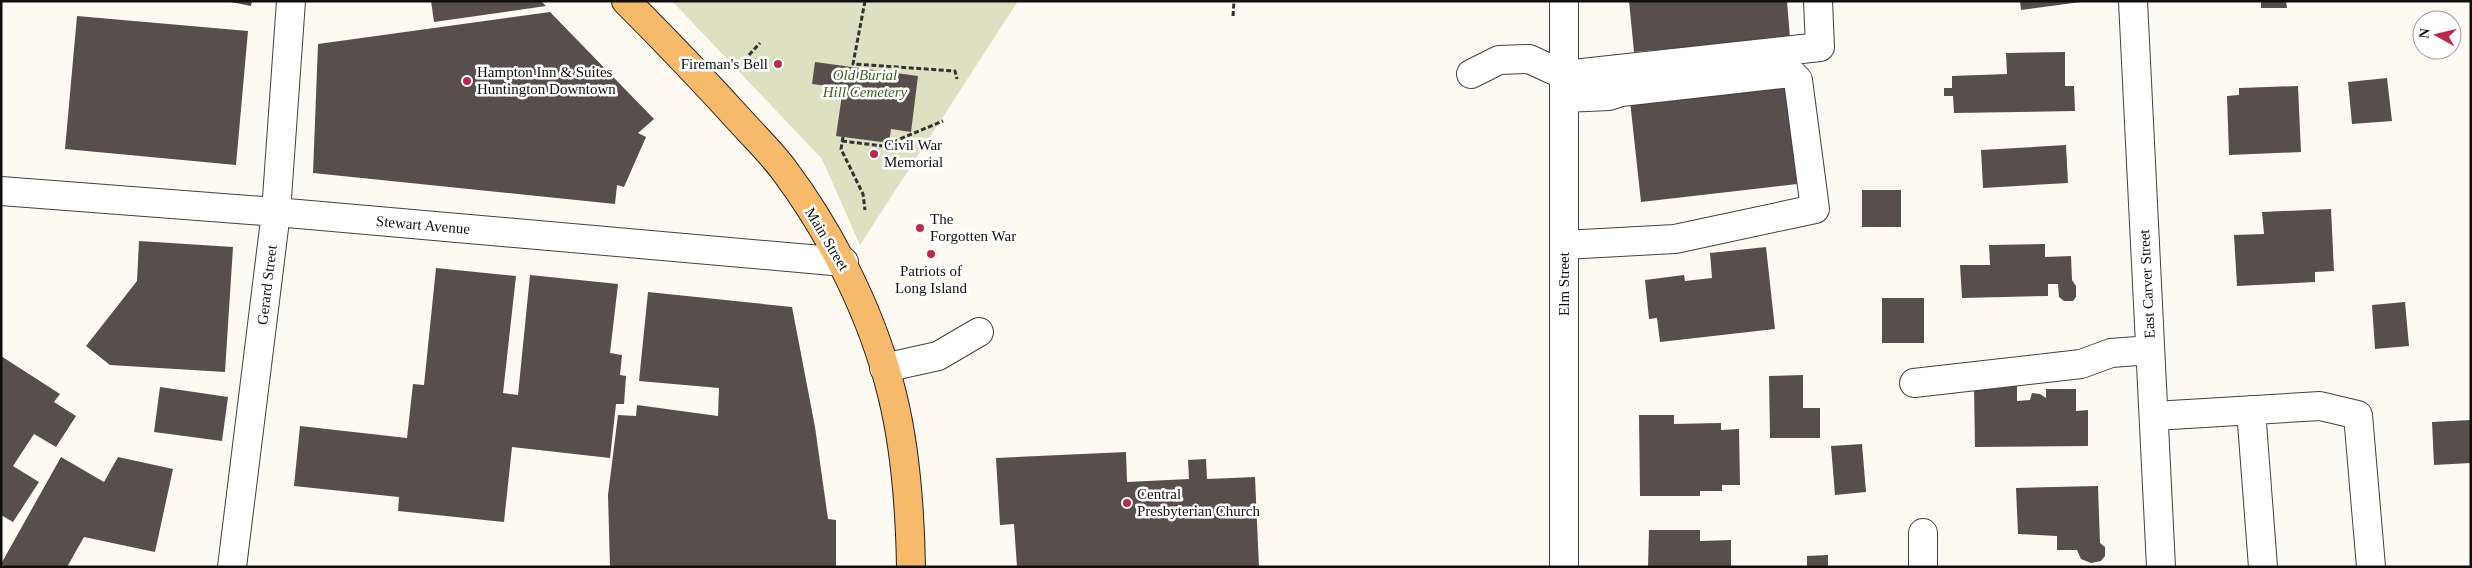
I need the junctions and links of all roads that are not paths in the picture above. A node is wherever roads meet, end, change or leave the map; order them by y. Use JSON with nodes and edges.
{"nodes":[{"id":1,"x":291,"y":1,"type":"edge"},
{"id":2,"x":626,"y":1,"type":"edge"},
{"id":3,"x":1564,"y":1,"type":"edge"},
{"id":4,"x":1818,"y":1,"type":"edge"},
{"id":5,"x":2133,"y":1,"type":"edge"},
{"id":6,"x":1471,"y":74,"type":"dead end"},
{"id":7,"x":1564,"y":87,"type":"junction"},
{"id":8,"x":1,"y":191,"type":"edge"},
{"id":9,"x":276,"y":212,"type":"junction"},
{"id":10,"x":1564,"y":245,"type":"junction"},
{"id":11,"x":844,"y":262,"type":"junction"},
{"id":12,"x":979,"y":332,"type":"dead end"},
{"id":13,"x":2150,"y":350,"type":"junction"},
{"id":14,"x":884,"y":368,"type":"junction"},
{"id":15,"x":1914,"y":383,"type":"dead end"},
{"id":16,"x":2252,"y":410,"type":"junction"},
{"id":17,"x":2154,"y":416,"type":"junction"},
{"id":18,"x":1924,"y":533,"type":"dead end"},
{"id":19,"x":232,"y":567,"type":"edge"},
{"id":20,"x":911,"y":567,"type":"edge"},
{"id":21,"x":1564,"y":567,"type":"edge"},
{"id":22,"x":1923,"y":567,"type":"edge"},
{"id":23,"x":2162,"y":567,"type":"edge"},
{"id":24,"x":2263,"y":567,"type":"edge"},
{"id":25,"x":2371,"y":567,"type":"edge"}],
"edges":[{"from":1,"to":9,"type":"street","name":"Gerard Street"},
{"from":2,"to":11,"type":"main road","name":"Main Street"},
{"from":3,"to":7,"type":"street","name":"Elm Street"},
{"from":4,"to":7,"type":"street"},
{"from":5,"to":13,"type":"street","name":"East Carver Street"},
{"from":6,"to":7,"type":"street"},
{"from":7,"to":10,"type":"street","name":"Elm Street"},
{"from":7,"to":10,"type":"street"},
{"from":8,"to":9,"type":"street","name":"Stewart Avenue"},
{"from":9,"to":11,"type":"street","name":"Stewart Avenue"},
{"from":9,"to":19,"type":"street","name":"Gerard Street"},
{"from":10,"to":21,"type":"street","name":"Elm Street"},
{"from":11,"to":14,"type":"main road","name":"Main Street"},
{"from":12,"to":14,"type":"street"},
{"from":13,"to":15,"type":"street"},
{"from":13,"to":17,"type":"street","name":"East Carver Street"},
{"from":14,"to":20,"type":"main road","name":"Main Street"},
{"from":16,"to":17,"type":"street"},
{"from":16,"to":24,"type":"street"},
{"from":16,"to":25,"type":"street"},
{"from":17,"to":23,"type":"street","name":"East Carver Street"},
{"from":18,"to":22,"type":"street"}]}
